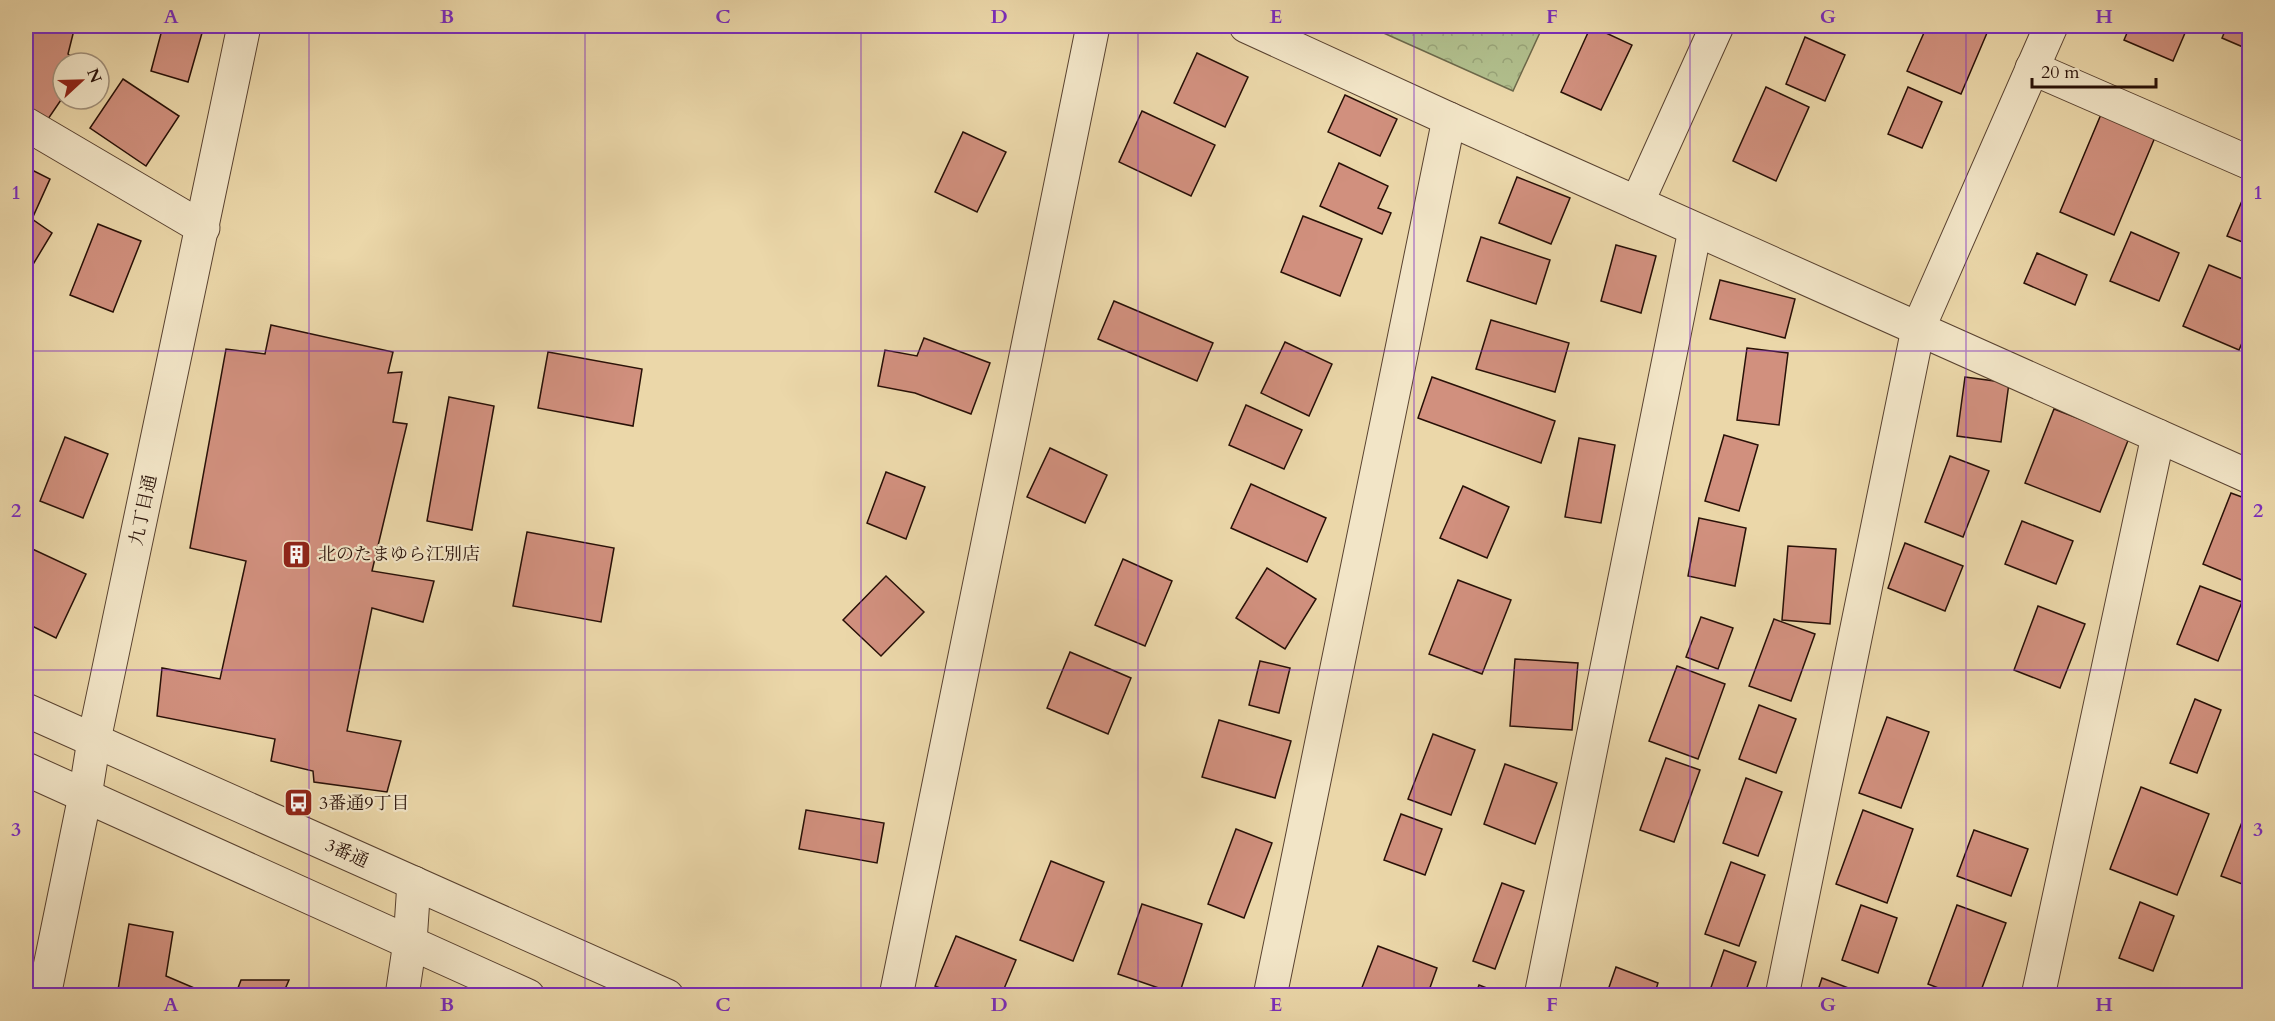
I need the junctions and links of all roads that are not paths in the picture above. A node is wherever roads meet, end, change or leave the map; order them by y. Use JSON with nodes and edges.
{"nodes":[{"id":1,"x":244,"y":26,"type":"edge"},
{"id":2,"x":1093,"y":26,"type":"edge"},
{"id":3,"x":1246,"y":26,"type":"edge"},
{"id":4,"x":1717,"y":26,"type":"edge"},
{"id":5,"x":2051,"y":26,"type":"edge"},
{"id":6,"x":2032,"y":68,"type":"junction"},
{"id":7,"x":1449,"y":120,"type":"junction"},
{"id":8,"x":26,"y":124,"type":"edge"},
{"id":9,"x":2250,"y":163,"type":"edge"},
{"id":10,"x":1637,"y":203,"type":"junction"},
{"id":11,"x":202,"y":228,"type":"junction"},
{"id":12,"x":1695,"y":230,"type":"junction"},
{"id":13,"x":1918,"y":329,"type":"junction"},
{"id":14,"x":2158,"y":436,"type":"junction"},
{"id":15,"x":2250,"y":477,"type":"edge"},
{"id":16,"x":26,"y":710,"type":"edge"},
{"id":17,"x":94,"y":740,"type":"junction"},
{"id":18,"x":26,"y":769,"type":"edge"},
{"id":19,"x":85,"y":796,"type":"junction"},
{"id":20,"x":414,"y":883,"type":"junction"},
{"id":21,"x":410,"y":942,"type":"junction"},
{"id":22,"x":44,"y":996,"type":"edge"},
{"id":23,"x":402,"y":996,"type":"edge"},
{"id":24,"x":528,"y":996,"type":"edge"},
{"id":25,"x":668,"y":996,"type":"edge"},
{"id":26,"x":896,"y":996,"type":"edge"},
{"id":27,"x":1270,"y":996,"type":"edge"},
{"id":28,"x":1541,"y":996,"type":"edge"},
{"id":29,"x":1782,"y":996,"type":"edge"},
{"id":30,"x":2038,"y":996,"type":"edge"}],
"edges":[{"from":1,"to":11,"type":"street","name":"九丁目通"},
{"from":2,"to":26,"type":"street"},
{"from":3,"to":7,"type":"street"},
{"from":4,"to":10,"type":"street"},
{"from":5,"to":6,"type":"street"},
{"from":6,"to":9,"type":"street"},
{"from":6,"to":13,"type":"street"},
{"from":7,"to":10,"type":"street"},
{"from":7,"to":27,"type":"street"},
{"from":8,"to":11,"type":"street"},
{"from":10,"to":12,"type":"street"},
{"from":11,"to":17,"type":"street","name":"九丁目通"},
{"from":12,"to":13,"type":"street"},
{"from":12,"to":28,"type":"street"},
{"from":13,"to":14,"type":"street"},
{"from":13,"to":29,"type":"street"},
{"from":14,"to":15,"type":"street"},
{"from":14,"to":30,"type":"street"},
{"from":16,"to":17,"type":"street","name":"3番通"},
{"from":17,"to":19,"type":"street","name":"九丁目通"},
{"from":17,"to":20,"type":"street","name":"3番通"},
{"from":18,"to":19,"type":"street"},
{"from":19,"to":21,"type":"street"},
{"from":19,"to":22,"type":"street","name":"九丁目通"},
{"from":20,"to":21,"type":"street"},
{"from":20,"to":25,"type":"street","name":"3番通"},
{"from":21,"to":23,"type":"street"},
{"from":21,"to":24,"type":"street"}]}
